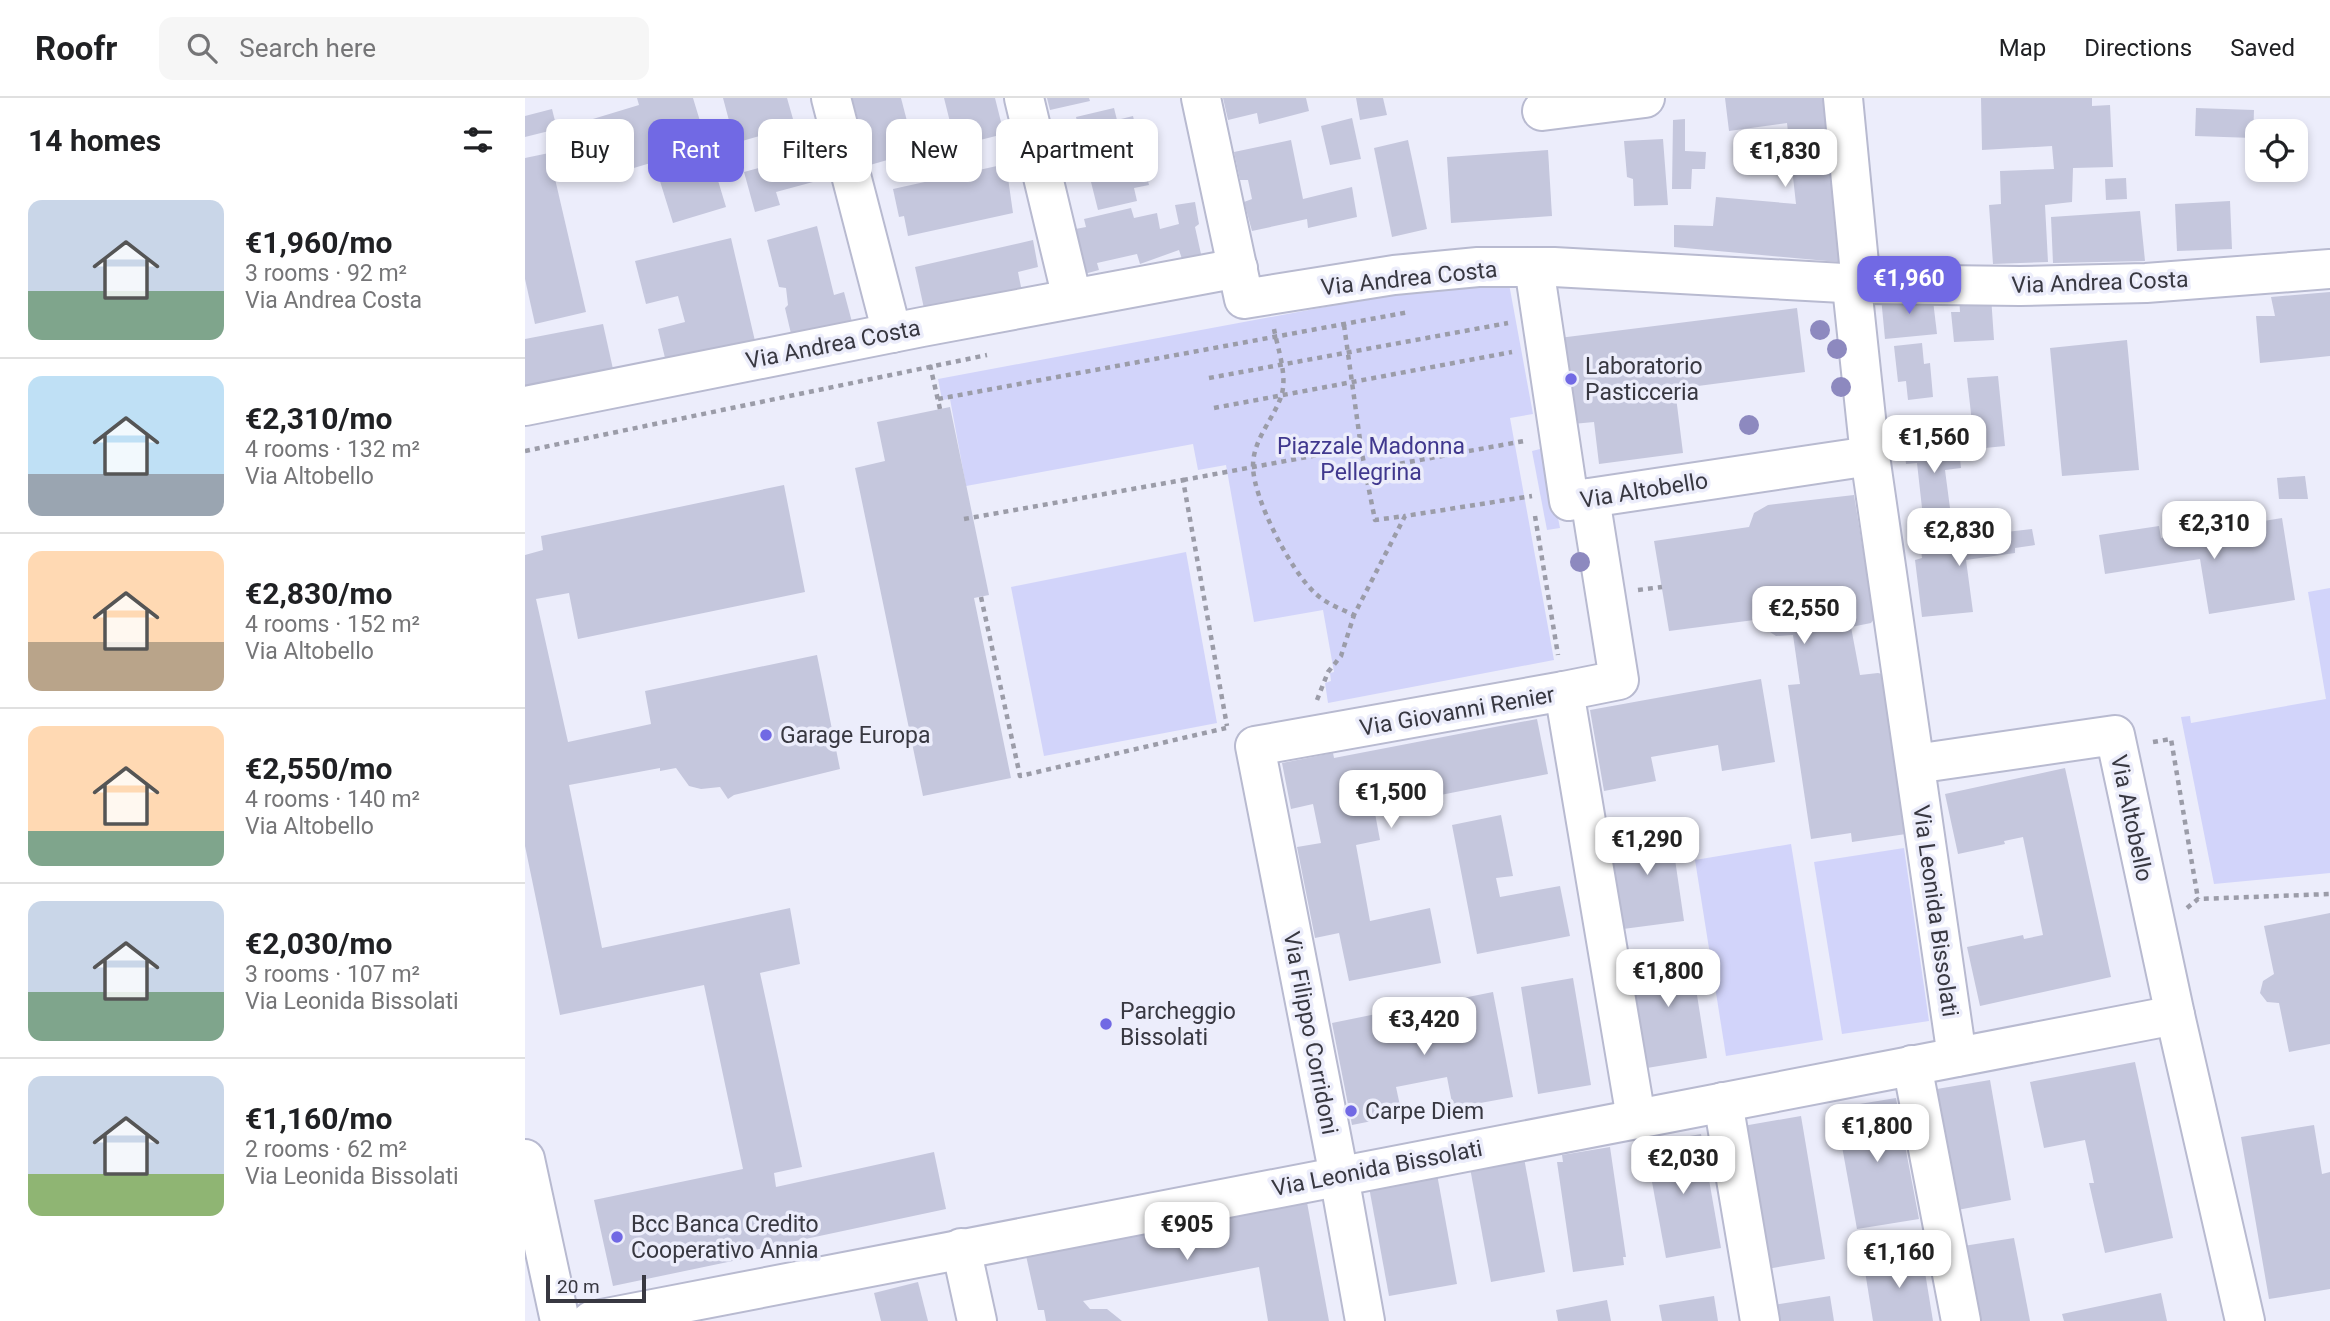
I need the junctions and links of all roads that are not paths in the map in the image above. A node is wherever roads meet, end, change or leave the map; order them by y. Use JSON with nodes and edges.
{"nodes":[{"id":1,"x":831,"y":98,"type":"edge"},
{"id":2,"x":1024,"y":98,"type":"edge"},
{"id":3,"x":1201,"y":98,"type":"edge"},
{"id":4,"x":1645,"y":98,"type":"edge"},
{"id":5,"x":1843,"y":98,"type":"edge"},
{"id":6,"x":1542,"y":111,"type":"dead end"},
{"id":7,"x":1534,"y":267,"type":"junction"},
{"id":8,"x":1238,"y":268,"type":"junction"},
{"id":9,"x":2330,"y":269,"type":"edge"},
{"id":10,"x":1861,"y":284,"type":"junction"},
{"id":11,"x":1072,"y":298,"type":"junction"},
{"id":12,"x":907,"y":330,"type":"junction"},
{"id":13,"x":525,"y":406,"type":"edge"},
{"id":14,"x":1870,"y":456,"type":"junction"},
{"id":15,"x":1594,"y":497,"type":"junction"},
{"id":16,"x":1559,"y":670,"type":"junction"},
{"id":17,"x":1240,"y":733,"type":"joint"},
{"id":18,"x":1915,"y":764,"type":"junction"},
{"id":19,"x":2175,"y":1015,"type":"junction"},
{"id":20,"x":1957,"y":1057,"type":"junction"},
{"id":21,"x":1912,"y":1065,"type":"junction"},
{"id":22,"x":1723,"y":1102,"type":"junction"},
{"id":23,"x":1636,"y":1118,"type":"junction"},
{"id":24,"x":525,"y":1159,"type":"edge"},
{"id":25,"x":1339,"y":1175,"type":"junction"},
{"id":26,"x":961,"y":1248,"type":"junction"},
{"id":27,"x":560,"y":1321,"type":"edge"},
{"id":28,"x":591,"y":1321,"type":"edge"},
{"id":29,"x":977,"y":1321,"type":"edge"},
{"id":30,"x":1365,"y":1321,"type":"edge"},
{"id":31,"x":1760,"y":1321,"type":"edge"},
{"id":32,"x":1961,"y":1321,"type":"edge"},
{"id":33,"x":2245,"y":1321,"type":"edge"}],
"edges":[{"from":1,"to":12,"type":"street"},
{"from":2,"to":11,"type":"street"},
{"from":3,"to":8,"type":"street"},
{"from":4,"to":6,"type":"street"},
{"from":5,"to":10,"type":"street"},
{"from":7,"to":8,"type":"street","name":"Via Andrea Costa"},
{"from":7,"to":10,"type":"street","name":"Via Andrea Costa"},
{"from":7,"to":15,"type":"street","name":"Via Altobello"},
{"from":8,"to":11,"type":"street","name":"Via Andrea Costa"},
{"from":9,"to":10,"type":"street","name":"Via Andrea Costa"},
{"from":10,"to":14,"type":"street"},
{"from":11,"to":12,"type":"street","name":"Via Andrea Costa"},
{"from":12,"to":13,"type":"street","name":"Via Andrea Costa"},
{"from":14,"to":15,"type":"street","name":"Via Altobello"},
{"from":14,"to":18,"type":"street"},
{"from":15,"to":16,"type":"street"},
{"from":16,"to":17,"type":"street","name":"Via Giovanni Renier"},
{"from":16,"to":23,"type":"street","name":"Via Giovanni Renier"},
{"from":17,"to":25,"type":"street","name":"Via Filippo Corridoni"},
{"from":18,"to":19,"type":"street","name":"Via Altobello"},
{"from":18,"to":20,"type":"street","name":"Via Leonida Bissolati"},
{"from":19,"to":20,"type":"street","name":"Via Leonida Bissolati"},
{"from":19,"to":33,"type":"street","name":"Via Altobello"},
{"from":20,"to":21,"type":"street","name":"Via Leonida Bissolati"},
{"from":21,"to":22,"type":"street","name":"Via Leonida Bissolati"},
{"from":21,"to":32,"type":"street"},
{"from":22,"to":23,"type":"street","name":"Via Leonida Bissolati"},
{"from":22,"to":31,"type":"street"},
{"from":23,"to":25,"type":"street","name":"Via Leonida Bissolati"},
{"from":24,"to":27,"type":"street"},
{"from":25,"to":26,"type":"street","name":"Via Leonida Bissolati"},
{"from":25,"to":30,"type":"street","name":"Via Filippo Corridoni"},
{"from":26,"to":28,"type":"street","name":"Via Leonida Bissolati"},
{"from":26,"to":29,"type":"street"}]}
